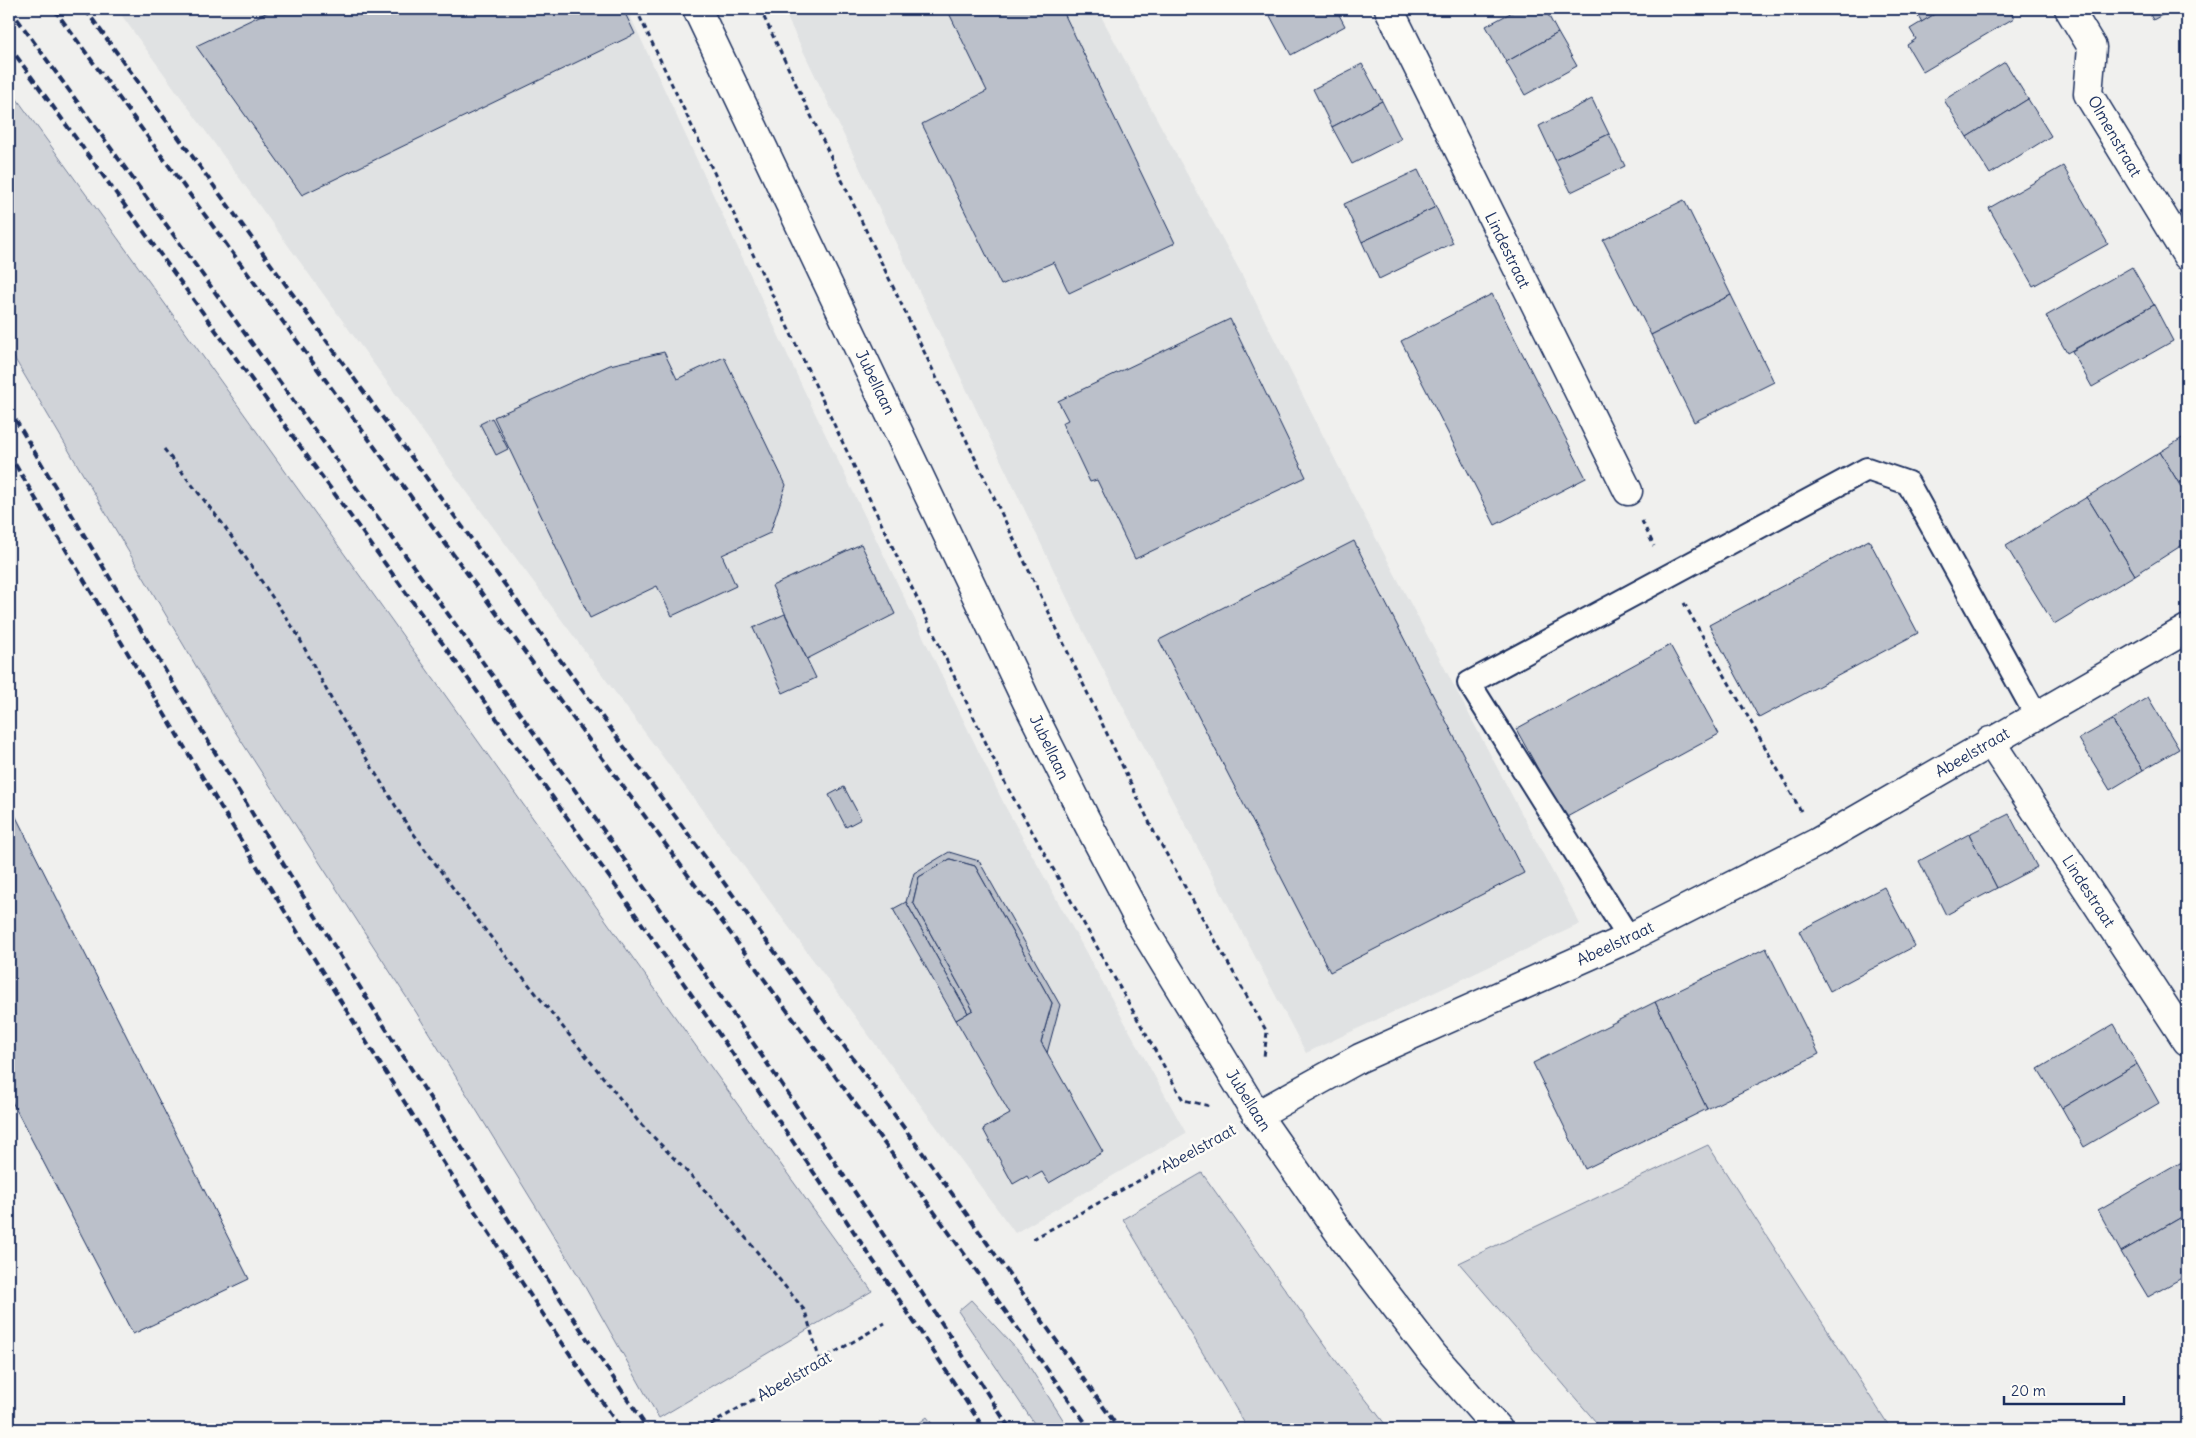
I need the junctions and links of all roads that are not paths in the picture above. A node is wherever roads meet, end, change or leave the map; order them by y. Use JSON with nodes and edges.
{"nodes":[{"id":1,"x":697,"y":9,"type":"edge"},
{"id":2,"x":1389,"y":9,"type":"edge"},
{"id":3,"x":2069,"y":9,"type":"edge"},
{"id":4,"x":2187,"y":256,"type":"edge"},
{"id":5,"x":1628,"y":491,"type":"road end"},
{"id":6,"x":2187,"y":629,"type":"edge"},
{"id":7,"x":2036,"y":715,"type":"junction"},
{"id":8,"x":1990,"y":741,"type":"junction"},
{"id":9,"x":1629,"y":938,"type":"junction"},
{"id":10,"x":2187,"y":1041,"type":"edge"},
{"id":11,"x":1257,"y":1115,"type":"junction"},
{"id":12,"x":1498,"y":1429,"type":"edge"}],
"edges":[{"from":1,"to":11,"type":"street","name":"Jubellaan"},
{"from":2,"to":5,"type":"street","name":"Lindestraat"},
{"from":3,"to":4,"type":"street","name":"Olmenstraat"},
{"from":6,"to":7,"type":"street","name":"Abeelstraat"},
{"from":7,"to":8,"type":"street","name":"Abeelstraat"},
{"from":7,"to":9,"type":"lane"},
{"from":8,"to":9,"type":"street","name":"Abeelstraat"},
{"from":8,"to":10,"type":"street","name":"Lindestraat"},
{"from":9,"to":11,"type":"street","name":"Abeelstraat"},
{"from":11,"to":12,"type":"street","name":"Jubellaan"}]}
